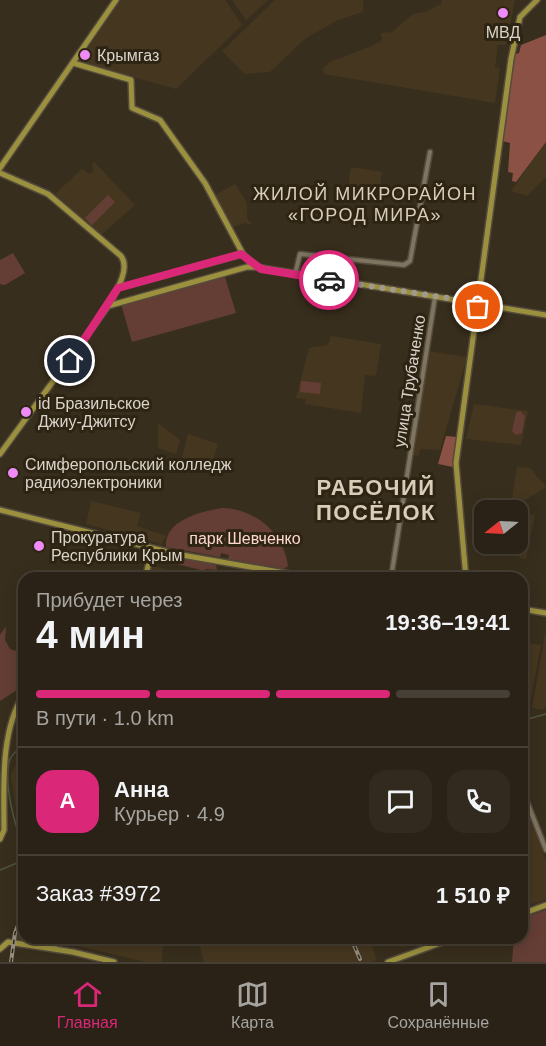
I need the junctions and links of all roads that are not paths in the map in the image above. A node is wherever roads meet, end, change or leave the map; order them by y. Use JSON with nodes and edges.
{"nodes":[{"id":1,"x":116,"y":0,"type":"edge"},
{"id":2,"x":537,"y":0,"type":"edge"},
{"id":3,"x":73,"y":63,"type":"junction"},
{"id":4,"x":430,"y":152,"type":"dead end"},
{"id":5,"x":0,"y":168,"type":"edge"},
{"id":6,"x":0,"y":173,"type":"edge"},
{"id":7,"x":241,"y":253,"type":"junction"},
{"id":8,"x":248,"y":264,"type":"junction"},
{"id":9,"x":295,"y":275,"type":"junction"},
{"id":10,"x":118,"y":288,"type":"junction"},
{"id":11,"x":435,"y":295,"type":"junction"},
{"id":12,"x":114,"y":296,"type":"junction"},
{"id":13,"x":118,"y":303,"type":"junction"},
{"id":14,"x":478,"y":303,"type":"junction"},
{"id":15,"x":108,"y":306,"type":"junction"},
{"id":16,"x":546,"y":315,"type":"edge"},
{"id":17,"x":0,"y":454,"type":"edge"},
{"id":18,"x":0,"y":510,"type":"edge"},
{"id":19,"x":147,"y":547,"type":"junction"},
{"id":20,"x":165,"y":551,"type":"junction"},
{"id":21,"x":150,"y":559,"type":"junction"},
{"id":22,"x":147,"y":572,"type":"edge"},
{"id":23,"x":262,"y":572,"type":"edge"},
{"id":24,"x":392,"y":572,"type":"edge"},
{"id":25,"x":465,"y":572,"type":"edge"},
{"id":26,"x":528,"y":610,"type":"edge"},
{"id":27,"x":546,"y":613,"type":"edge"},
{"id":28,"x":18,"y":702,"type":"edge"},
{"id":29,"x":528,"y":804,"type":"edge"},
{"id":30,"x":0,"y":839,"type":"edge"},
{"id":31,"x":546,"y":850,"type":"edge"},
{"id":32,"x":546,"y":905,"type":"edge"},
{"id":33,"x":528,"y":912,"type":"edge"},
{"id":34,"x":18,"y":943,"type":"edge"},
{"id":35,"x":23,"y":944,"type":"edge"},
{"id":36,"x":56,"y":944,"type":"edge"},
{"id":37,"x":438,"y":944,"type":"edge"},
{"id":38,"x":54,"y":948,"type":"junction"},
{"id":39,"x":0,"y":949,"type":"edge"},
{"id":40,"x":114,"y":962,"type":"edge"},
{"id":41,"x":388,"y":962,"type":"edge"}],
"edges":[{"from":1,"to":3,"type":"main road"},
{"from":2,"to":14,"type":"main road"},
{"from":3,"to":5,"type":"main road"},
{"from":3,"to":7,"type":"main road"},
{"from":4,"to":9,"type":"street"},
{"from":6,"to":10,"type":"main road"},
{"from":7,"to":8,"type":"main road"},
{"from":7,"to":10,"type":"main road"},
{"from":8,"to":9,"type":"main road"},
{"from":8,"to":13,"type":"main road"},
{"from":9,"to":11,"type":"main road"},
{"from":10,"to":12,"type":"main road"},
{"from":11,"to":14,"type":"main road"},
{"from":11,"to":24,"type":"street","name":"улица Трубаченко"},
{"from":12,"to":13,"type":"main road"},
{"from":12,"to":15,"type":"main road"},
{"from":13,"to":15,"type":"main road"},
{"from":14,"to":16,"type":"main road"},
{"from":14,"to":25,"type":"main road"},
{"from":15,"to":17,"type":"main road"},
{"from":18,"to":19,"type":"main road"},
{"from":19,"to":20,"type":"main road"},
{"from":19,"to":21,"type":"main road"},
{"from":20,"to":21,"type":"main road"},
{"from":20,"to":23,"type":"main road"},
{"from":21,"to":22,"type":"main road"},
{"from":26,"to":27,"type":"main road"},
{"from":28,"to":30,"type":"main road"},
{"from":29,"to":31,"type":"street"},
{"from":32,"to":33,"type":"main road"},
{"from":34,"to":39,"type":"main road"},
{"from":35,"to":38,"type":"main road"},
{"from":36,"to":38,"type":"street"},
{"from":37,"to":41,"type":"main road"},
{"from":38,"to":40,"type":"main road"}]}
